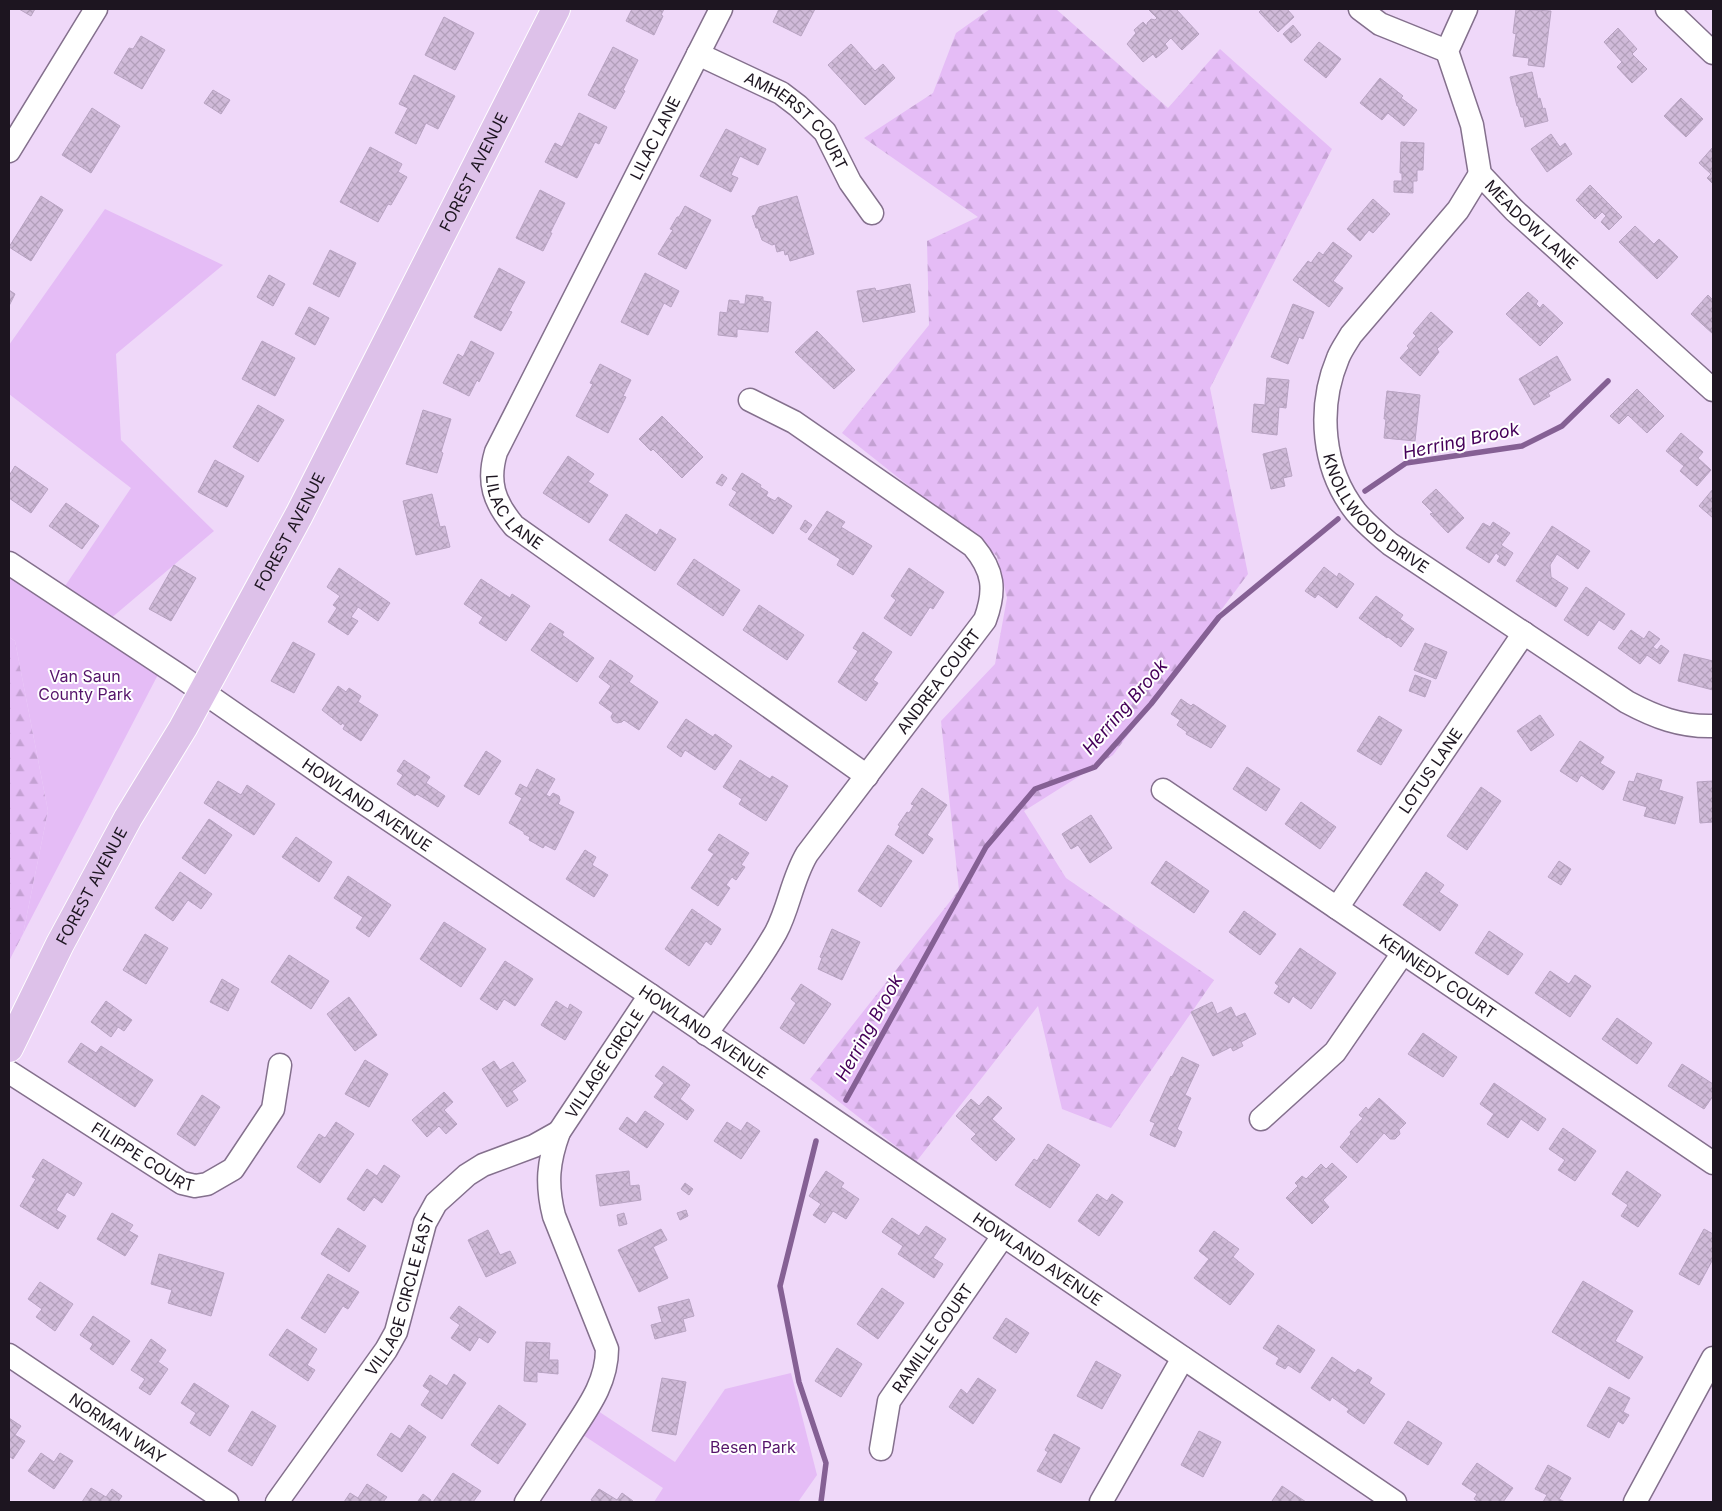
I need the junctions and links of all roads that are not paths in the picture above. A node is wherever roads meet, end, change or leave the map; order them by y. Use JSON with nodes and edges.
{"nodes":[{"id":1,"x":96,"y":9,"type":"edge"},
{"id":2,"x":556,"y":9,"type":"edge"},
{"id":3,"x":721,"y":9,"type":"edge"},
{"id":4,"x":1360,"y":9,"type":"edge"},
{"id":5,"x":1466,"y":9,"type":"edge"},
{"id":6,"x":1667,"y":9,"type":"edge"},
{"id":7,"x":1447,"y":51,"type":"junction"},
{"id":8,"x":1713,"y":53,"type":"edge"},
{"id":9,"x":698,"y":54,"type":"junction"},
{"id":10,"x":9,"y":151,"type":"edge"},
{"id":11,"x":1480,"y":174,"type":"junction"},
{"id":12,"x":872,"y":213,"type":"dead end"},
{"id":13,"x":1713,"y":390,"type":"edge"},
{"id":14,"x":750,"y":400,"type":"dead end"},
{"id":15,"x":9,"y":563,"type":"edge"},
{"id":16,"x":1524,"y":633,"type":"junction"},
{"id":17,"x":203,"y":693,"type":"junction"},
{"id":18,"x":1713,"y":726,"type":"edge"},
{"id":19,"x":867,"y":776,"type":"junction"},
{"id":20,"x":1163,"y":790,"type":"dead end"},
{"id":21,"x":1337,"y":908,"type":"junction"},
{"id":22,"x":1403,"y":953,"type":"junction"},
{"id":23,"x":650,"y":995,"type":"junction"},
{"id":24,"x":706,"y":1034,"type":"junction"},
{"id":25,"x":9,"y":1048,"type":"edge"},
{"id":26,"x":280,"y":1065,"type":"dead end"},
{"id":27,"x":9,"y":1072,"type":"edge"},
{"id":28,"x":1261,"y":1119,"type":"dead end"},
{"id":29,"x":560,"y":1132,"type":"junction"},
{"id":30,"x":1713,"y":1164,"type":"edge"},
{"id":31,"x":1003,"y":1236,"type":"junction"},
{"id":32,"x":9,"y":1355,"type":"edge"},
{"id":33,"x":1183,"y":1358,"type":"junction"},
{"id":34,"x":1712,"y":1362,"type":"edge"},
{"id":35,"x":881,"y":1449,"type":"dead end"},
{"id":36,"x":228,"y":1502,"type":"edge"},
{"id":37,"x":277,"y":1502,"type":"edge"},
{"id":38,"x":526,"y":1502,"type":"edge"},
{"id":39,"x":1101,"y":1502,"type":"edge"},
{"id":40,"x":1395,"y":1502,"type":"edge"},
{"id":41,"x":1635,"y":1502,"type":"edge"}],
"edges":[{"from":1,"to":10,"type":"street"},
{"from":2,"to":17,"type":"main road","name":"FOREST AVENUE"},
{"from":3,"to":9,"type":"street","name":"LILAC LANE"},
{"from":4,"to":7,"type":"street"},
{"from":5,"to":7,"type":"street"},
{"from":6,"to":8,"type":"street"},
{"from":7,"to":11,"type":"street","name":"MEADOW LANE"},
{"from":9,"to":12,"type":"street","name":"AMHERST COURT"},
{"from":9,"to":19,"type":"street","name":"LILAC LANE"},
{"from":11,"to":13,"type":"street","name":"MEADOW LANE"},
{"from":11,"to":16,"type":"street","name":"KNOLLWOOD DRIVE"},
{"from":14,"to":19,"type":"street","name":"ANDREA COURT"},
{"from":15,"to":17,"type":"street","name":"HOWLAND AVENUE"},
{"from":16,"to":18,"type":"street","name":"KNOLLWOOD DRIVE"},
{"from":16,"to":21,"type":"street","name":"LOTUS LANE"},
{"from":17,"to":23,"type":"street","name":"HOWLAND AVENUE"},
{"from":17,"to":25,"type":"main road","name":"FOREST AVENUE"},
{"from":19,"to":24,"type":"street","name":"ANDREA COURT"},
{"from":20,"to":21,"type":"street","name":"KENNEDY COURT"},
{"from":21,"to":22,"type":"street","name":"KENNEDY COURT"},
{"from":22,"to":28,"type":"street"},
{"from":22,"to":30,"type":"street","name":"KENNEDY COURT"},
{"from":23,"to":24,"type":"street","name":"HOWLAND AVENUE"},
{"from":23,"to":29,"type":"street","name":"VILLAGE CIRCLE"},
{"from":24,"to":31,"type":"street","name":"HOWLAND AVENUE"},
{"from":26,"to":27,"type":"street","name":"FILIPPE COURT"},
{"from":29,"to":37,"type":"street","name":"VILLAGE CIRCLE EAST"},
{"from":29,"to":38,"type":"street","name":"VILLAGE CIRCLE"},
{"from":31,"to":33,"type":"street","name":"HOWLAND AVENUE"},
{"from":31,"to":35,"type":"street","name":"RAMILLE COURT"},
{"from":32,"to":36,"type":"street","name":"NORMAN WAY"},
{"from":33,"to":39,"type":"street"},
{"from":33,"to":40,"type":"street","name":"HOWLAND AVENUE"},
{"from":34,"to":41,"type":"street"}]}
